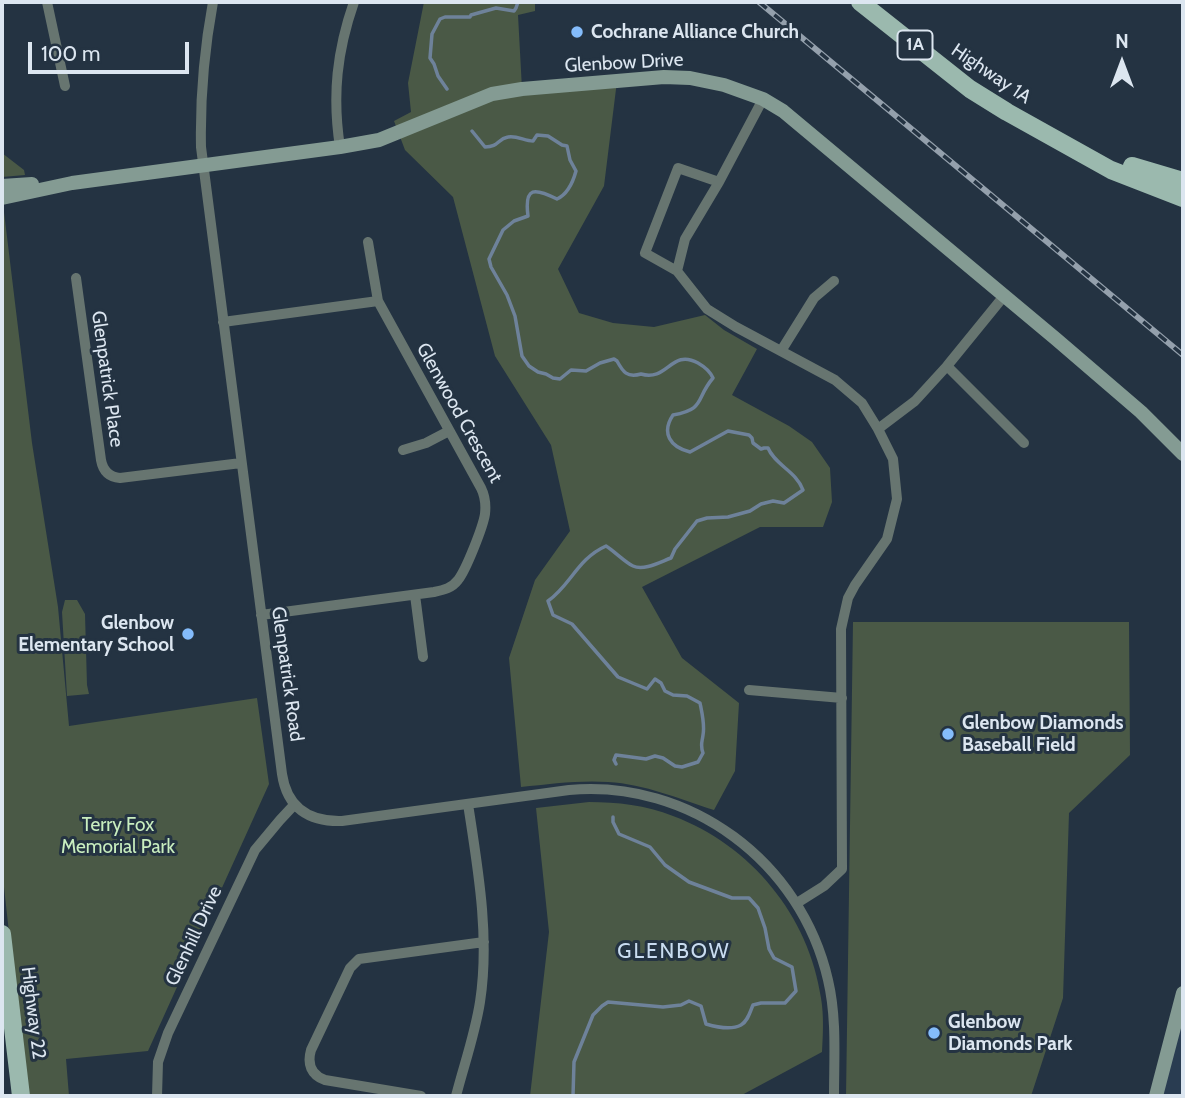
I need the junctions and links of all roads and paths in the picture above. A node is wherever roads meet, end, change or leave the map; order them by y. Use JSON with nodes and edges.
{"nodes":[{"id":1,"x":47,"y":2,"type":"edge"},
{"id":2,"x":213,"y":2,"type":"edge"},
{"id":3,"x":354,"y":2,"type":"edge"},
{"id":4,"x":860,"y":2,"type":"edge"},
{"id":5,"x":65,"y":86,"type":"dead end"},
{"id":6,"x":763,"y":99,"type":"junction"},
{"id":7,"x":340,"y":147,"type":"junction"},
{"id":8,"x":1072,"y":147,"type":"junction"},
{"id":9,"x":203,"y":166,"type":"junction"},
{"id":10,"x":1183,"y":181,"type":"edge"},
{"id":11,"x":719,"y":182,"type":"junction"},
{"id":12,"x":72,"y":183,"type":"junction"},
{"id":13,"x":2,"y":186,"type":"edge"},
{"id":14,"x":2,"y":198,"type":"edge"},
{"id":15,"x":1183,"y":198,"type":"edge"},
{"id":16,"x":368,"y":242,"type":"dead end"},
{"id":17,"x":677,"y":271,"type":"junction"},
{"id":18,"x":76,"y":278,"type":"dead end"},
{"id":19,"x":834,"y":281,"type":"dead end"},
{"id":20,"x":1004,"y":296,"type":"junction"},
{"id":21,"x":378,"y":302,"type":"junction"},
{"id":22,"x":223,"y":322,"type":"junction"},
{"id":23,"x":781,"y":351,"type":"junction"},
{"id":24,"x":947,"y":366,"type":"junction"},
{"id":25,"x":878,"y":429,"type":"junction"},
{"id":26,"x":449,"y":431,"type":"junction"},
{"id":27,"x":1024,"y":443,"type":"dead end"},
{"id":28,"x":403,"y":450,"type":"dead end"},
{"id":29,"x":1183,"y":454,"type":"edge"},
{"id":30,"x":241,"y":463,"type":"junction"},
{"id":31,"x":415,"y":595,"type":"junction"},
{"id":32,"x":261,"y":615,"type":"junction"},
{"id":33,"x":423,"y":657,"type":"dead end"},
{"id":34,"x":750,"y":690,"type":"dead end"},
{"id":35,"x":842,"y":698,"type":"junction"},
{"id":36,"x":468,"y":804,"type":"junction"},
{"id":37,"x":294,"y":805,"type":"junction"},
{"id":38,"x":797,"y":903,"type":"junction"},
{"id":39,"x":2,"y":934,"type":"edge"},
{"id":40,"x":484,"y":942,"type":"junction"},
{"id":41,"x":1183,"y":993,"type":"edge"},
{"id":42,"x":22,"y":1096,"type":"edge"},
{"id":43,"x":157,"y":1096,"type":"edge"},
{"id":44,"x":421,"y":1096,"type":"edge"},
{"id":45,"x":456,"y":1096,"type":"edge"},
{"id":46,"x":834,"y":1096,"type":"edge"},
{"id":47,"x":1156,"y":1096,"type":"edge"}],
"edges":[{"from":1,"to":5,"type":"street"},
{"from":2,"to":9,"type":"street","name":"Glenpatrick Road"},
{"from":3,"to":7,"type":"street"},
{"from":4,"to":8,"type":"main road","name":"Highway 1A","number":"1A"},
{"from":6,"to":7,"type":"street","name":"Glenbow Drive"},
{"from":6,"to":11,"type":"street"},
{"from":6,"to":20,"type":"street","name":"Glenbow Drive"},
{"from":7,"to":9,"type":"street","name":"Glenbow Drive"},
{"from":8,"to":10,"type":"main road","name":"Highway 1A","number":"1A"},
{"from":8,"to":15,"type":"main road","name":"Highway 1A","number":"1A"},
{"from":9,"to":12,"type":"street","name":"Glenbow Drive"},
{"from":9,"to":22,"type":"street","name":"Glenpatrick Road"},
{"from":11,"to":17,"type":"street"},
{"from":11,"to":17,"type":"street"},
{"from":12,"to":13,"type":"street","name":"Glenbow Drive"},
{"from":12,"to":14,"type":"street","name":"Glenbow Drive"},
{"from":16,"to":21,"type":"street","name":"Glenwood Crescent"},
{"from":17,"to":23,"type":"street"},
{"from":18,"to":30,"type":"street","name":"Glenpatrick Place"},
{"from":19,"to":23,"type":"street"},
{"from":20,"to":24,"type":"street"},
{"from":20,"to":29,"type":"street","name":"Glenbow Drive"},
{"from":21,"to":22,"type":"street"},
{"from":21,"to":26,"type":"street","name":"Glenwood Crescent"},
{"from":22,"to":30,"type":"street","name":"Glenpatrick Road"},
{"from":23,"to":25,"type":"street"},
{"from":24,"to":25,"type":"street"},
{"from":24,"to":27,"type":"street"},
{"from":25,"to":35,"type":"street"},
{"from":26,"to":28,"type":"street"},
{"from":26,"to":31,"type":"street","name":"Glenwood Crescent"},
{"from":30,"to":32,"type":"street","name":"Glenpatrick Road"},
{"from":31,"to":32,"type":"street","name":"Glenwood Crescent"},
{"from":31,"to":33,"type":"street"},
{"from":32,"to":37,"type":"street","name":"Glenpatrick Road"},
{"from":34,"to":35,"type":"street"},
{"from":35,"to":38,"type":"street"},
{"from":36,"to":37,"type":"street"},
{"from":36,"to":38,"type":"street"},
{"from":36,"to":40,"type":"street"},
{"from":37,"to":43,"type":"street","name":"Glenhill Drive"},
{"from":38,"to":46,"type":"street"},
{"from":39,"to":42,"type":"main road","name":"Highway 22"},
{"from":40,"to":44,"type":"street"},
{"from":40,"to":45,"type":"street"},
{"from":41,"to":47,"type":"street"}]}
